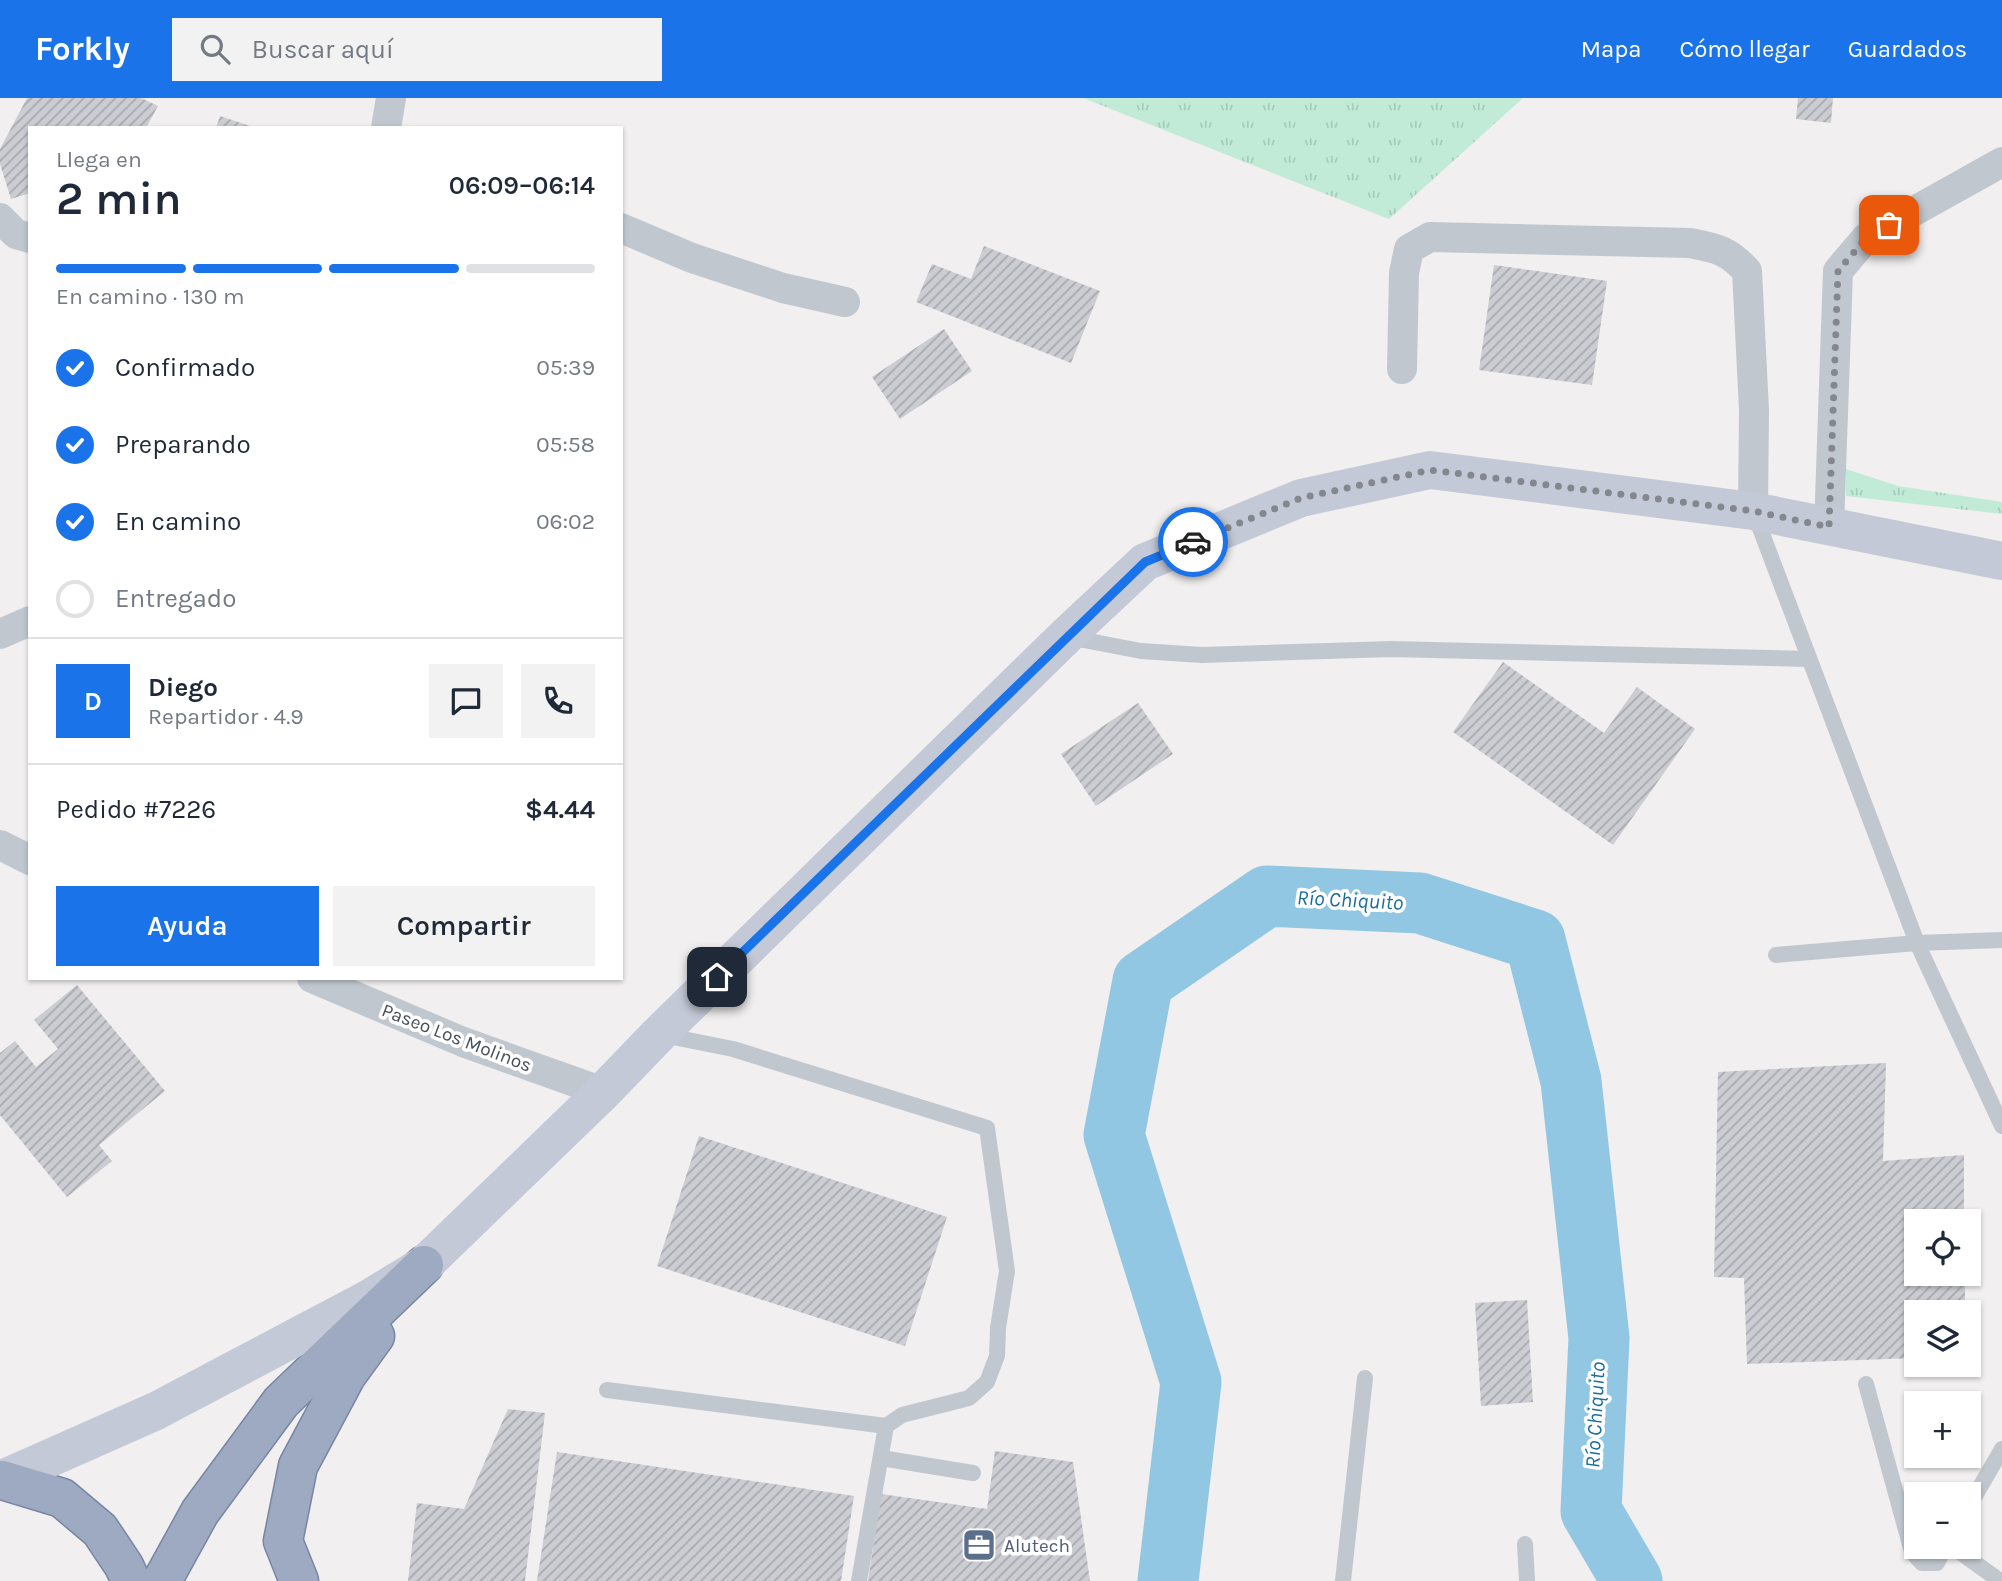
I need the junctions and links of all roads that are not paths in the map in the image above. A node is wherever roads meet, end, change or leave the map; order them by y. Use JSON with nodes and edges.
{"nodes":[{"id":1,"x":391,"y":98,"type":"edge"},
{"id":2,"x":386,"y":126,"type":"edge"},
{"id":3,"x":2002,"y":162,"type":"edge"},
{"id":4,"x":0,"y":218,"type":"edge"},
{"id":5,"x":623,"y":229,"type":"edge"},
{"id":6,"x":28,"y":237,"type":"edge"},
{"id":7,"x":845,"y":302,"type":"dead end"},
{"id":8,"x":1402,"y":369,"type":"dead end"},
{"id":9,"x":1753,"y":511,"type":"junction"},
{"id":10,"x":1829,"y":527,"type":"junction"},
{"id":11,"x":2002,"y":561,"type":"edge"},
{"id":12,"x":28,"y":622,"type":"edge"},
{"id":13,"x":0,"y":634,"type":"edge"},
{"id":14,"x":1066,"y":636,"type":"junction"},
{"id":15,"x":1809,"y":659,"type":"junction"},
{"id":16,"x":0,"y":845,"type":"edge"},
{"id":17,"x":28,"y":859,"type":"edge"},
{"id":18,"x":2002,"y":940,"type":"edge"},
{"id":19,"x":1917,"y":943,"type":"junction"},
{"id":20,"x":1776,"y":955,"type":"dead end"},
{"id":21,"x":317,"y":980,"type":"edge"},
{"id":22,"x":659,"y":1034,"type":"junction"},
{"id":23,"x":603,"y":1092,"type":"junction"},
{"id":24,"x":2002,"y":1126,"type":"edge"},
{"id":25,"x":424,"y":1265,"type":"junction"},
{"id":26,"x":1365,"y":1378,"type":"dead end"},
{"id":27,"x":1866,"y":1384,"type":"dead end"},
{"id":28,"x":607,"y":1390,"type":"dead end"},
{"id":29,"x":886,"y":1426,"type":"junction"},
{"id":30,"x":2002,"y":1449,"type":"edge"},
{"id":31,"x":881,"y":1458,"type":"junction"},
{"id":32,"x":973,"y":1473,"type":"dead end"},
{"id":33,"x":1,"y":1480,"type":"edge"},
{"id":34,"x":1981,"y":1485,"type":"edge"},
{"id":35,"x":1904,"y":1523,"type":"edge"},
{"id":36,"x":1525,"y":1544,"type":"dead end"},
{"id":37,"x":1918,"y":1559,"type":"edge"},
{"id":38,"x":1939,"y":1559,"type":"edge"},
{"id":39,"x":1970,"y":1559,"type":"edge"},
{"id":40,"x":131,"y":1581,"type":"edge"},
{"id":41,"x":162,"y":1581,"type":"edge"},
{"id":42,"x":299,"y":1581,"type":"edge"},
{"id":43,"x":859,"y":1581,"type":"edge"},
{"id":44,"x":1342,"y":1581,"type":"edge"},
{"id":45,"x":1527,"y":1581,"type":"edge"},
{"id":46,"x":2000,"y":1581,"type":"edge"}],
"edges":[{"from":1,"to":2,"type":"street"},
{"from":3,"to":10,"type":"street"},
{"from":4,"to":6,"type":"street"},
{"from":5,"to":7,"type":"street"},
{"from":8,"to":9,"type":"street"},
{"from":9,"to":10,"type":"main road"},
{"from":9,"to":14,"type":"main road"},
{"from":9,"to":15,"type":"lane"},
{"from":10,"to":11,"type":"main road"},
{"from":12,"to":13,"type":"street"},
{"from":14,"to":15,"type":"lane"},
{"from":14,"to":22,"type":"main road"},
{"from":15,"to":19,"type":"lane"},
{"from":16,"to":17,"type":"street"},
{"from":18,"to":19,"type":"lane"},
{"from":19,"to":20,"type":"lane"},
{"from":19,"to":24,"type":"lane"},
{"from":21,"to":23,"type":"street","name":"Paseo Los Molinos"},
{"from":22,"to":23,"type":"main road"},
{"from":22,"to":29,"type":"lane"},
{"from":23,"to":25,"type":"main road"},
{"from":25,"to":33,"type":"main road"},
{"from":25,"to":41,"type":"highway"},
{"from":25,"to":42,"type":"highway"},
{"from":26,"to":44,"type":"lane"},
{"from":27,"to":35,"type":"lane"},
{"from":28,"to":29,"type":"lane"},
{"from":29,"to":31,"type":"lane"},
{"from":30,"to":34,"type":"lane"},
{"from":31,"to":32,"type":"lane"},
{"from":31,"to":43,"type":"lane"},
{"from":33,"to":40,"type":"highway"},
{"from":36,"to":45,"type":"lane"},
{"from":37,"to":38,"type":"lane"},
{"from":39,"to":46,"type":"lane"}]}
